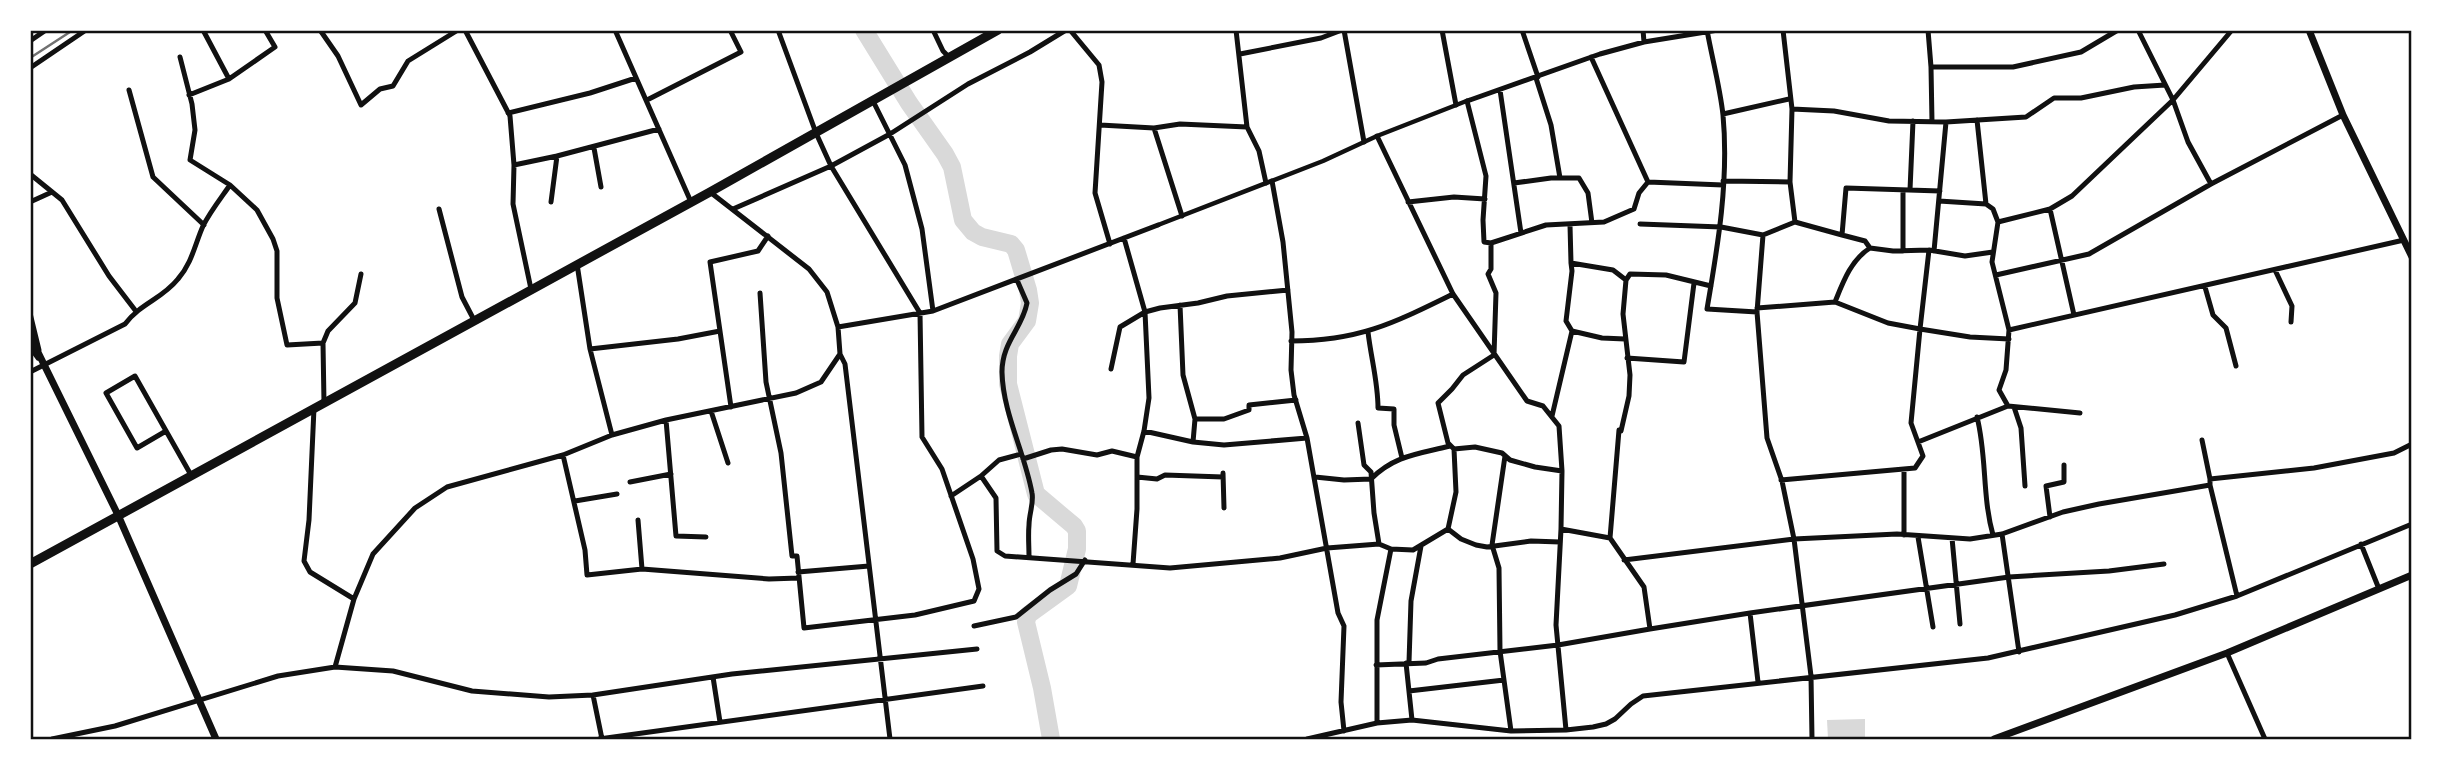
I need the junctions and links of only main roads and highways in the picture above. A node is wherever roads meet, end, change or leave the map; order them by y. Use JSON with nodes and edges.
{"nodes":[{"id":1,"x":999,"y":30,"type":"edge"},
{"id":2,"x":30,"y":565,"type":"edge"}],
"edges":[{"from":1,"to":2,"type":"main road"}]}
